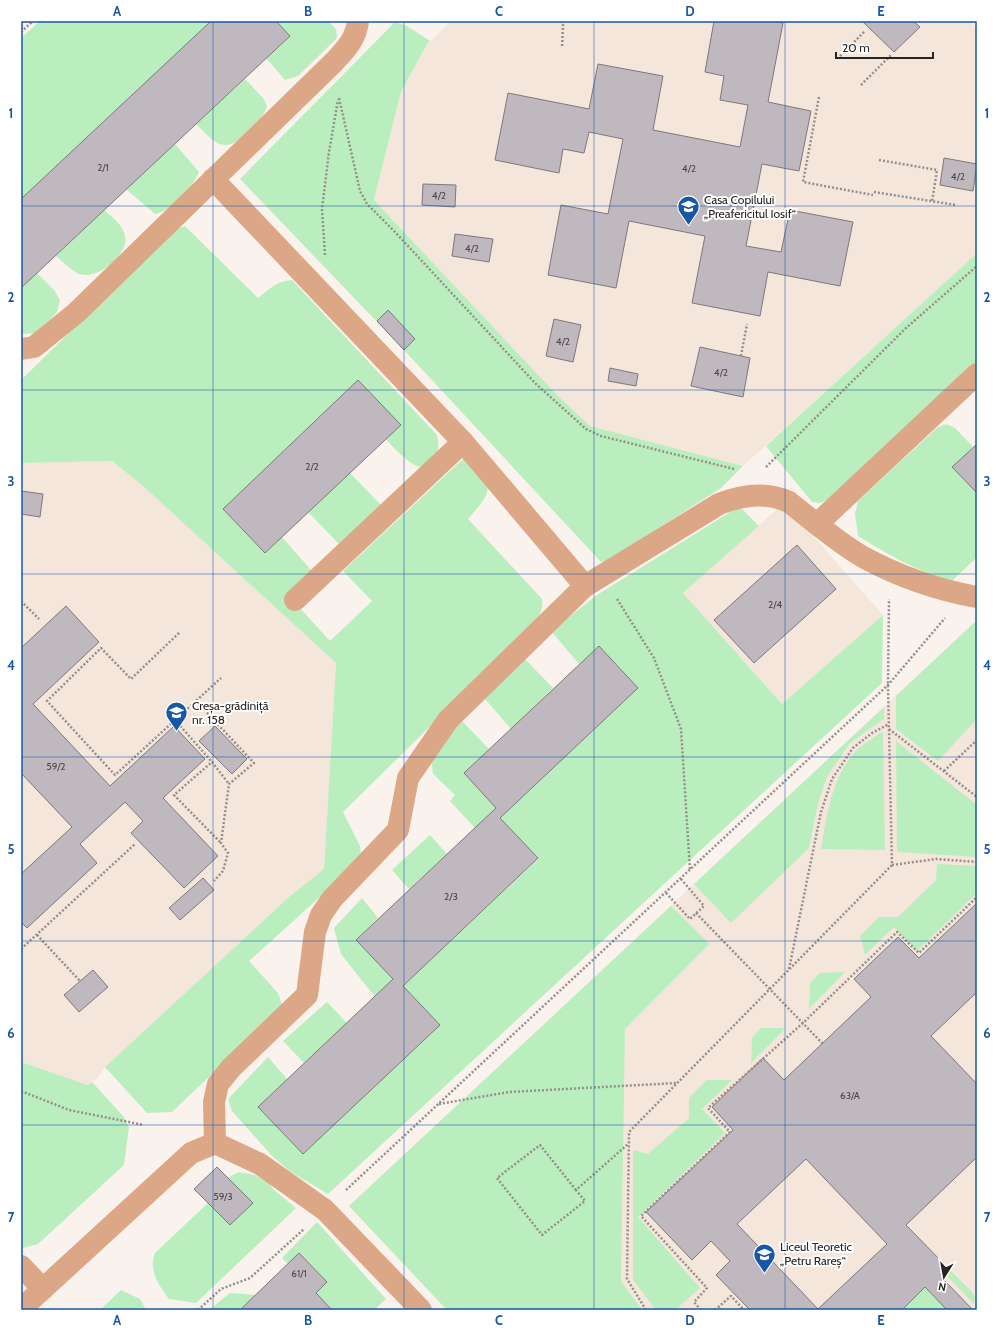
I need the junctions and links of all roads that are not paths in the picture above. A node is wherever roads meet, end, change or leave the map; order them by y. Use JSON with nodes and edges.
{"nodes":[{"id":1,"x":358,"y":21,"type":"edge"},
{"id":2,"x":213,"y":179,"type":"junction"},
{"id":3,"x":21,"y":349,"type":"edge"},
{"id":4,"x":977,"y":374,"type":"edge"},
{"id":5,"x":463,"y":442,"type":"junction"},
{"id":6,"x":817,"y":524,"type":"junction"},
{"id":7,"x":592,"y":581,"type":"junction"},
{"id":8,"x":977,"y":597,"type":"edge"},
{"id":9,"x":295,"y":600,"type":"dead end"},
{"id":10,"x":215,"y":1143,"type":"junction"},
{"id":11,"x":21,"y":1266,"type":"edge"},
{"id":12,"x":43,"y":1290,"type":"junction"},
{"id":13,"x":21,"y":1310,"type":"edge"},
{"id":14,"x":421,"y":1310,"type":"edge"}],
"edges":[{"from":1,"to":2,"type":"lane"},
{"from":2,"to":3,"type":"lane"},
{"from":2,"to":5,"type":"lane"},
{"from":4,"to":6,"type":"lane"},
{"from":5,"to":7,"type":"lane"},
{"from":5,"to":9,"type":"lane"},
{"from":6,"to":7,"type":"lane"},
{"from":6,"to":8,"type":"lane"},
{"from":7,"to":10,"type":"lane"},
{"from":10,"to":12,"type":"lane"},
{"from":10,"to":14,"type":"lane"},
{"from":11,"to":12,"type":"lane"},
{"from":12,"to":13,"type":"lane"}]}
